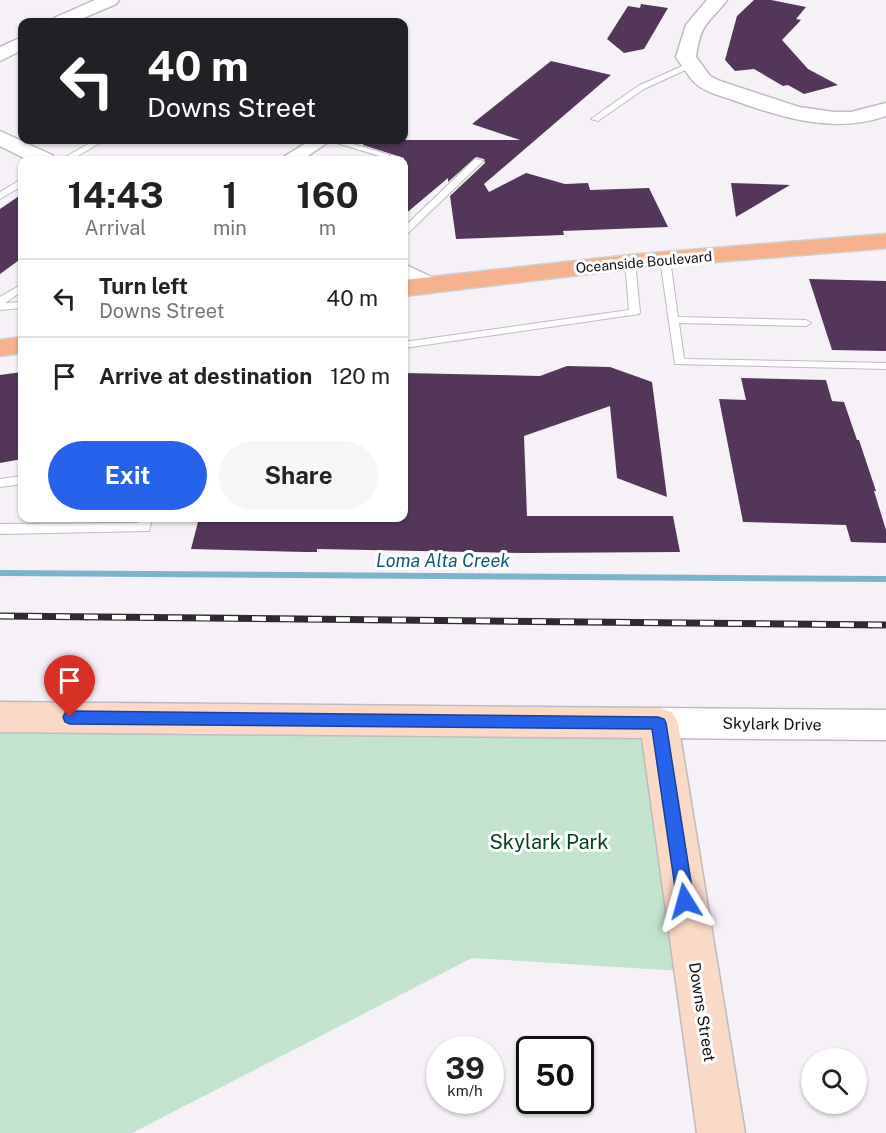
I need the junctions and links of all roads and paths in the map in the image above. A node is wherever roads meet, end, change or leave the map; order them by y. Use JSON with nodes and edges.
{"nodes":[{"id":1,"x":110,"y":0,"type":"edge"},
{"id":2,"x":718,"y":0,"type":"edge"},
{"id":3,"x":69,"y":18,"type":"edge"},
{"id":4,"x":18,"y":45,"type":"edge"},
{"id":5,"x":0,"y":55,"type":"edge"},
{"id":6,"x":691,"y":64,"type":"junction"},
{"id":7,"x":886,"y":109,"type":"edge"},
{"id":8,"x":596,"y":119,"type":"dead end"},
{"id":9,"x":0,"y":137,"type":"edge"},
{"id":10,"x":94,"y":144,"type":"edge"},
{"id":11,"x":316,"y":144,"type":"edge"},
{"id":12,"x":346,"y":144,"type":"edge"},
{"id":13,"x":386,"y":155,"type":"dead end"},
{"id":14,"x":36,"y":156,"type":"edge"},
{"id":15,"x":72,"y":156,"type":"edge"},
{"id":16,"x":297,"y":156,"type":"edge"},
{"id":17,"x":478,"y":160,"type":"dead end"},
{"id":18,"x":18,"y":185,"type":"edge"},
{"id":19,"x":0,"y":196,"type":"edge"},
{"id":20,"x":408,"y":228,"type":"edge"},
{"id":21,"x":886,"y":242,"type":"edge"},
{"id":22,"x":665,"y":259,"type":"junction"},
{"id":23,"x":630,"y":262,"type":"junction"},
{"id":24,"x":415,"y":286,"type":"edge"},
{"id":25,"x":18,"y":290,"type":"edge"},
{"id":26,"x":0,"y":302,"type":"edge"},
{"id":27,"x":18,"y":305,"type":"edge"},
{"id":28,"x":0,"y":307,"type":"edge"},
{"id":29,"x":673,"y":320,"type":"junction"},
{"id":30,"x":806,"y":322,"type":"dead end"},
{"id":31,"x":408,"y":344,"type":"edge"},
{"id":32,"x":18,"y":346,"type":"edge"},
{"id":33,"x":0,"y":348,"type":"edge"},
{"id":34,"x":886,"y":366,"type":"edge"},
{"id":35,"x":18,"y":481,"type":"edge"},
{"id":36,"x":0,"y":483,"type":"edge"},
{"id":37,"x":145,"y":522,"type":"edge"},
{"id":38,"x":0,"y":529,"type":"edge"},
{"id":39,"x":0,"y":717,"type":"edge"},
{"id":40,"x":658,"y":723,"type":"junction"},
{"id":41,"x":886,"y":725,"type":"edge"},
{"id":42,"x":721,"y":1133,"type":"edge"}],
"edges":[{"from":1,"to":3,"type":"street"},
{"from":2,"to":6,"type":"street"},
{"from":4,"to":5,"type":"street"},
{"from":6,"to":7,"type":"street"},
{"from":6,"to":8,"type":"lane"},
{"from":9,"to":14,"type":"street"},
{"from":10,"to":15,"type":"lane"},
{"from":11,"to":16,"type":"street"},
{"from":12,"to":13,"type":"lane"},
{"from":17,"to":20,"type":"lane"},
{"from":18,"to":19,"type":"lane"},
{"from":21,"to":22,"type":"main road","name":"Oceanside Boulevard"},
{"from":22,"to":23,"type":"main road","name":"Oceanside Boulevard"},
{"from":22,"to":29,"type":"lane"},
{"from":23,"to":24,"type":"main road","name":"Oceanside Boulevard"},
{"from":23,"to":31,"type":"lane"},
{"from":25,"to":26,"type":"lane"},
{"from":27,"to":28,"type":"lane"},
{"from":29,"to":30,"type":"lane"},
{"from":29,"to":34,"type":"lane"},
{"from":32,"to":33,"type":"main road"},
{"from":35,"to":36,"type":"lane"},
{"from":37,"to":38,"type":"lane"},
{"from":39,"to":40,"type":"main road"},
{"from":40,"to":41,"type":"street","name":"Skylark Drive"},
{"from":40,"to":42,"type":"main road","name":"Downs Street"}]}
